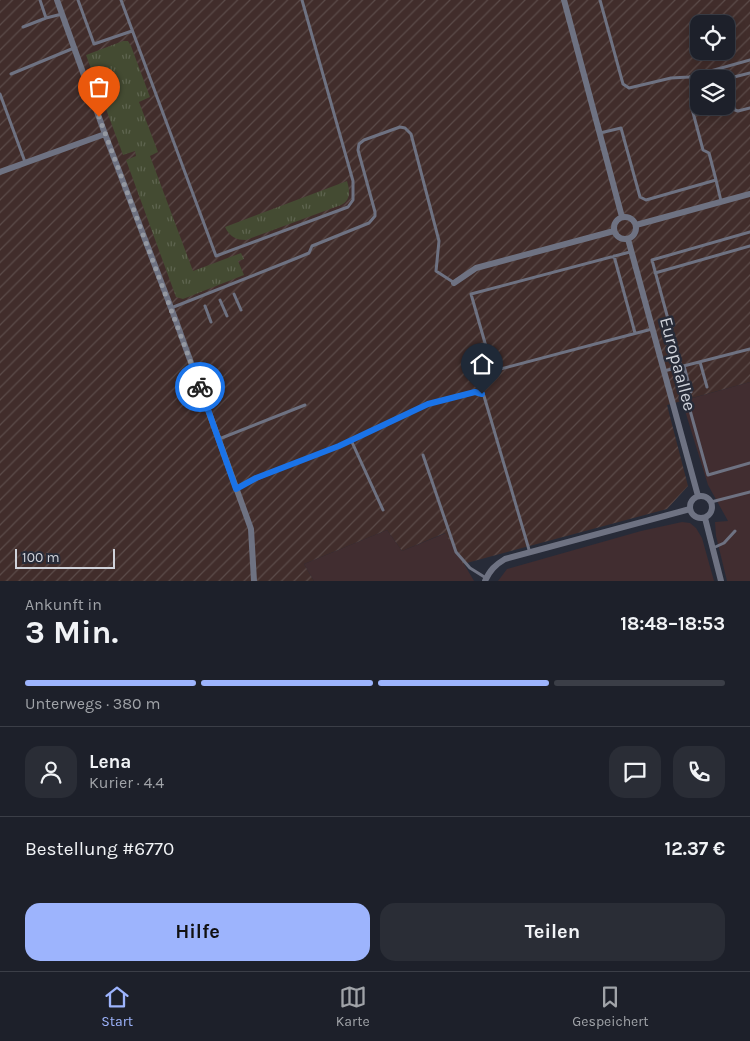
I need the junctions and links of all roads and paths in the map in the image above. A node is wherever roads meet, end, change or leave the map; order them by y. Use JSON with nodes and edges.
{"nodes":[{"id":1,"x":40,"y":0,"type":"edge"},
{"id":2,"x":57,"y":0,"type":"edge"},
{"id":3,"x":78,"y":0,"type":"edge"},
{"id":4,"x":121,"y":0,"type":"edge"},
{"id":5,"x":302,"y":0,"type":"edge"},
{"id":6,"x":564,"y":0,"type":"edge"},
{"id":7,"x":600,"y":0,"type":"edge"},
{"id":8,"x":62,"y":14,"type":"junction"},
{"id":9,"x":46,"y":18,"type":"junction"},
{"id":10,"x":23,"y":27,"type":"dead end"},
{"id":11,"x":132,"y":31,"type":"junction"},
{"id":12,"x":74,"y":48,"type":"junction"},
{"id":13,"x":750,"y":60,"type":"edge"},
{"id":14,"x":750,"y":73,"type":"edge"},
{"id":15,"x":11,"y":74,"type":"dead end"},
{"id":16,"x":735,"y":77,"type":"edge"},
{"id":17,"x":0,"y":94,"type":"edge"},
{"id":18,"x":750,"y":108,"type":"edge"},
{"id":19,"x":735,"y":110,"type":"edge"},
{"id":20,"x":694,"y":115,"type":"edge"},
{"id":21,"x":600,"y":133,"type":"junction"},
{"id":22,"x":105,"y":134,"type":"junction"},
{"id":23,"x":25,"y":162,"type":"junction"},
{"id":24,"x":0,"y":172,"type":"edge"},
{"id":25,"x":716,"y":180,"type":"junction"},
{"id":26,"x":750,"y":194,"type":"edge"},
{"id":27,"x":722,"y":202,"type":"junction"},
{"id":28,"x":622,"y":217,"type":"junction"},
{"id":29,"x":636,"y":225,"type":"junction"},
{"id":30,"x":614,"y":231,"type":"junction"},
{"id":31,"x":750,"y":232,"type":"edge"},
{"id":32,"x":628,"y":239,"type":"junction"},
{"id":33,"x":750,"y":246,"type":"edge"},
{"id":34,"x":631,"y":252,"type":"junction"},
{"id":35,"x":614,"y":256,"type":"junction"},
{"id":36,"x":655,"y":273,"type":"junction"},
{"id":37,"x":454,"y":283,"type":"joint"},
{"id":38,"x":234,"y":294,"type":"dead end"},
{"id":39,"x":220,"y":300,"type":"dead end"},
{"id":40,"x":205,"y":306,"type":"dead end"},
{"id":41,"x":171,"y":308,"type":"junction"},
{"id":42,"x":241,"y":310,"type":"dead end"},
{"id":43,"x":226,"y":316,"type":"dead end"},
{"id":44,"x":211,"y":322,"type":"dead end"},
{"id":45,"x":653,"y":329,"type":"junction"},
{"id":46,"x":635,"y":333,"type":"junction"},
{"id":47,"x":750,"y":349,"type":"edge"},
{"id":48,"x":700,"y":362,"type":"junction"},
{"id":49,"x":683,"y":366,"type":"junction"},
{"id":50,"x":476,"y":371,"type":"dead end"},
{"id":51,"x":493,"y":371,"type":"junction"},
{"id":52,"x":664,"y":371,"type":"junction"},
{"id":53,"x":707,"y":387,"type":"dead end"},
{"id":54,"x":691,"y":392,"type":"dead end"},
{"id":55,"x":688,"y":403,"type":"dead end"},
{"id":56,"x":305,"y":405,"type":"dead end"},
{"id":57,"x":218,"y":439,"type":"junction"},
{"id":58,"x":351,"y":440,"type":"junction"},
{"id":59,"x":423,"y":455,"type":"dead end"},
{"id":60,"x":750,"y":463,"type":"edge"},
{"id":61,"x":236,"y":489,"type":"junction"},
{"id":62,"x":750,"y":492,"type":"edge"},
{"id":63,"x":698,"y":496,"type":"junction"},
{"id":64,"x":712,"y":502,"type":"junction"},
{"id":65,"x":690,"y":509,"type":"junction"},
{"id":66,"x":383,"y":510,"type":"dead end"},
{"id":67,"x":705,"y":518,"type":"junction"},
{"id":68,"x":735,"y":531,"type":"dead end"},
{"id":69,"x":712,"y":548,"type":"junction"},
{"id":70,"x":530,"y":553,"type":"junction"},
{"id":71,"x":486,"y":579,"type":"edge"},
{"id":72,"x":254,"y":581,"type":"edge"},
{"id":73,"x":721,"y":581,"type":"edge"}],
"edges":[{"from":1,"to":9,"type":"lane"},
{"from":2,"to":8,"type":"street"},
{"from":3,"to":11,"type":"lane"},
{"from":4,"to":11,"type":"lane"},
{"from":5,"to":11,"type":"lane"},
{"from":6,"to":21,"type":"street"},
{"from":7,"to":13,"type":"lane"},
{"from":8,"to":9,"type":"lane"},
{"from":8,"to":12,"type":"street"},
{"from":9,"to":10,"type":"lane"},
{"from":12,"to":15,"type":"lane"},
{"from":12,"to":22,"type":"street"},
{"from":14,"to":16,"type":"lane"},
{"from":17,"to":23,"type":"lane"},
{"from":18,"to":19,"type":"lane"},
{"from":20,"to":25,"type":"lane"},
{"from":21,"to":25,"type":"lane"},
{"from":21,"to":28,"type":"street"},
{"from":22,"to":23,"type":"street"},
{"from":22,"to":41,"type":"street"},
{"from":23,"to":24,"type":"street"},
{"from":25,"to":27,"type":"lane"},
{"from":26,"to":27,"type":"street"},
{"from":27,"to":29,"type":"street"},
{"from":28,"to":29,"type":"street"},
{"from":28,"to":30,"type":"street"},
{"from":29,"to":32,"type":"street"},
{"from":30,"to":32,"type":"street"},
{"from":30,"to":37,"type":"street"},
{"from":31,"to":36,"type":"lane"},
{"from":32,"to":34,"type":"street","name":"Europaallee"},
{"from":33,"to":36,"type":"lane"},
{"from":34,"to":35,"type":"lane"},
{"from":34,"to":45,"type":"street","name":"Europaallee"},
{"from":35,"to":46,"type":"lane"},
{"from":35,"to":51,"type":"lane"},
{"from":36,"to":49,"type":"lane"},
{"from":37,"to":41,"type":"lane"},
{"from":38,"to":42,"type":"lane"},
{"from":39,"to":43,"type":"lane"},
{"from":40,"to":44,"type":"lane"},
{"from":41,"to":57,"type":"street"},
{"from":45,"to":46,"type":"lane"},
{"from":45,"to":52,"type":"street","name":"Europaallee"},
{"from":46,"to":51,"type":"lane"},
{"from":47,"to":48,"type":"lane"},
{"from":48,"to":49,"type":"lane"},
{"from":48,"to":53,"type":"lane"},
{"from":49,"to":52,"type":"lane"},
{"from":49,"to":54,"type":"lane"},
{"from":50,"to":51,"type":"lane"},
{"from":52,"to":63,"type":"street","name":"Europaallee"},
{"from":55,"to":60,"type":"lane"},
{"from":56,"to":57,"type":"lane"},
{"from":57,"to":61,"type":"street"},
{"from":58,"to":61,"type":"lane"},
{"from":58,"to":66,"type":"lane"},
{"from":58,"to":70,"type":"lane"},
{"from":59,"to":71,"type":"lane"},
{"from":61,"to":72,"type":"street"},
{"from":62,"to":64,"type":"lane"},
{"from":63,"to":64,"type":"street"},
{"from":63,"to":65,"type":"street"},
{"from":64,"to":67,"type":"street"},
{"from":65,"to":67,"type":"street"},
{"from":65,"to":70,"type":"street"},
{"from":67,"to":69,"type":"street"},
{"from":68,"to":69,"type":"lane"},
{"from":69,"to":73,"type":"street"},
{"from":70,"to":71,"type":"street"}]}
